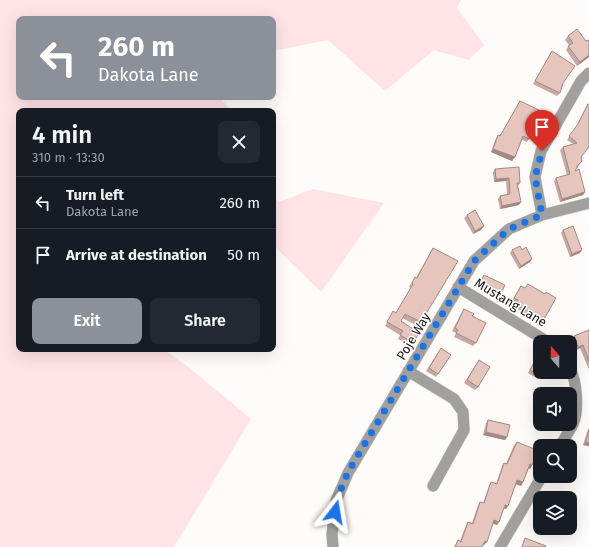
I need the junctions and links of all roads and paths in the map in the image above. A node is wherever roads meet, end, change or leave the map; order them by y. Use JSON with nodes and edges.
{"nodes":[{"id":1,"x":589,"y":73,"type":"edge"},
{"id":2,"x":589,"y":203,"type":"edge"},
{"id":3,"x":542,"y":215,"type":"junction"},
{"id":4,"x":458,"y":287,"type":"junction"},
{"id":5,"x":537,"y":335,"type":"edge"},
{"id":6,"x":408,"y":371,"type":"junction"},
{"id":7,"x":574,"y":379,"type":"edge"},
{"id":8,"x":564,"y":439,"type":"edge"},
{"id":9,"x":538,"y":483,"type":"edge"},
{"id":10,"x":433,"y":486,"type":"dead end"},
{"id":11,"x":333,"y":547,"type":"edge"},
{"id":12,"x":500,"y":547,"type":"edge"}],
"edges":[{"from":1,"to":3,"type":"street"},
{"from":2,"to":3,"type":"street","name":"Poje Way"},
{"from":3,"to":4,"type":"street","name":"Poje Way"},
{"from":4,"to":5,"type":"street","name":"Mustang Lane"},
{"from":4,"to":6,"type":"street","name":"Poje Way"},
{"from":6,"to":10,"type":"street"},
{"from":6,"to":11,"type":"street","name":"Poje Way"},
{"from":7,"to":8,"type":"street"},
{"from":9,"to":12,"type":"street"}]}
